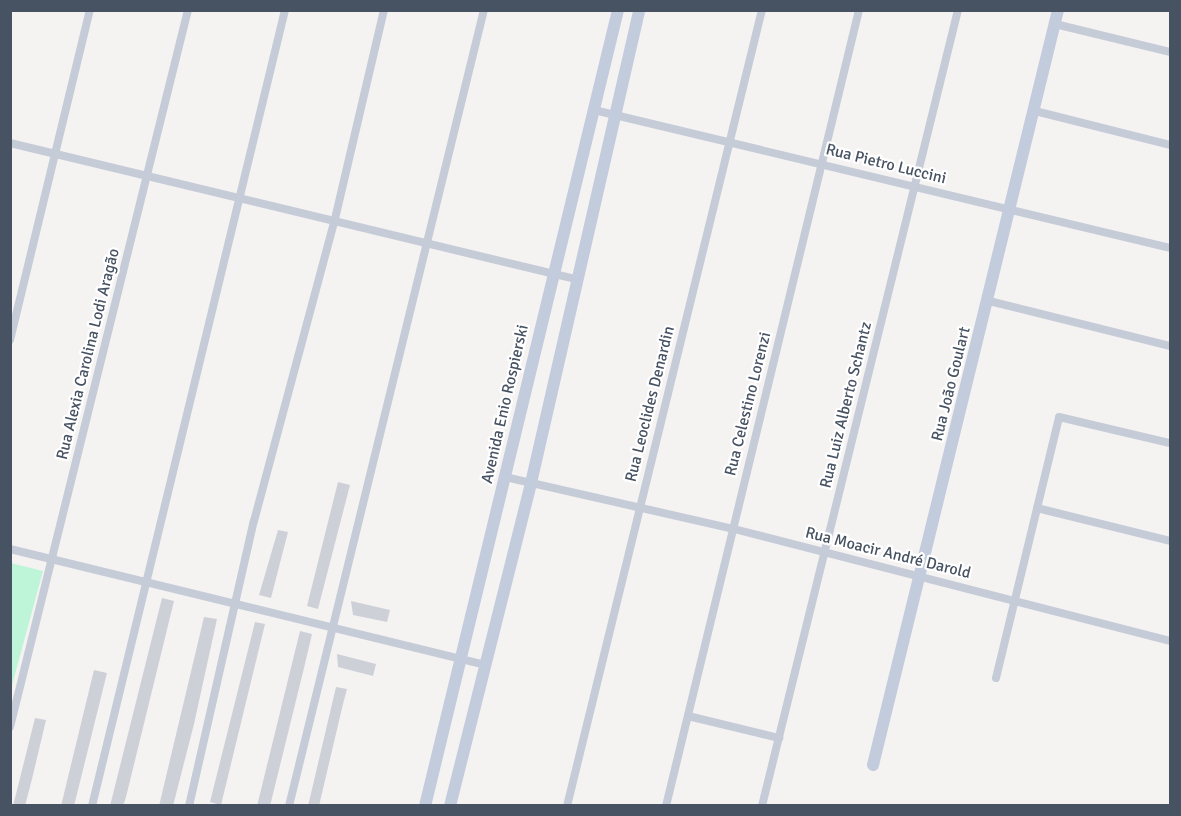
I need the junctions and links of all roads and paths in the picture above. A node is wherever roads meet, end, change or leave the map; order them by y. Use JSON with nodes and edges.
{"nodes":[{"id":1,"x":90,"y":10,"type":"edge"},
{"id":2,"x":188,"y":10,"type":"edge"},
{"id":3,"x":285,"y":10,"type":"edge"},
{"id":4,"x":384,"y":10,"type":"edge"},
{"id":5,"x":484,"y":10,"type":"edge"},
{"id":6,"x":618,"y":10,"type":"edge"},
{"id":7,"x":639,"y":10,"type":"edge"},
{"id":8,"x":762,"y":10,"type":"edge"},
{"id":9,"x":859,"y":10,"type":"edge"},
{"id":10,"x":958,"y":10,"type":"edge"},
{"id":11,"x":1058,"y":10,"type":"edge"},
{"id":12,"x":1055,"y":24,"type":"junction"},
{"id":13,"x":1170,"y":52,"type":"edge"},
{"id":14,"x":594,"y":110,"type":"junction"},
{"id":15,"x":1035,"y":111,"type":"junction"},
{"id":16,"x":614,"y":113,"type":"junction"},
{"id":17,"x":731,"y":140,"type":"junction"},
{"id":18,"x":10,"y":143,"type":"edge"},
{"id":19,"x":1170,"y":145,"type":"edge"},
{"id":20,"x":54,"y":154,"type":"junction"},
{"id":21,"x":822,"y":164,"type":"junction"},
{"id":22,"x":148,"y":175,"type":"junction"},
{"id":23,"x":914,"y":187,"type":"junction"},
{"id":24,"x":240,"y":200,"type":"junction"},
{"id":25,"x":1008,"y":209,"type":"junction"},
{"id":26,"x":334,"y":223,"type":"junction"},
{"id":27,"x":427,"y":243,"type":"junction"},
{"id":28,"x":1170,"y":248,"type":"edge"},
{"id":29,"x":553,"y":273,"type":"junction"},
{"id":30,"x":575,"y":279,"type":"junction"},
{"id":31,"x":988,"y":301,"type":"junction"},
{"id":32,"x":10,"y":340,"type":"edge"},
{"id":33,"x":1170,"y":346,"type":"edge"},
{"id":34,"x":1170,"y":444,"type":"edge"},
{"id":35,"x":505,"y":477,"type":"junction"},
{"id":36,"x":531,"y":483,"type":"junction"},
{"id":37,"x":640,"y":507,"type":"junction"},
{"id":38,"x":1037,"y":508,"type":"junction"},
{"id":39,"x":734,"y":529,"type":"junction"},
{"id":40,"x":1170,"y":541,"type":"edge"},
{"id":41,"x":10,"y":549,"type":"edge"},
{"id":42,"x":826,"y":553,"type":"junction"},
{"id":43,"x":52,"y":560,"type":"junction"},
{"id":44,"x":921,"y":577,"type":"junction"},
{"id":45,"x":144,"y":583,"type":"junction"},
{"id":46,"x":1014,"y":601,"type":"junction"},
{"id":47,"x":238,"y":603,"type":"junction"},
{"id":48,"x":334,"y":628,"type":"junction"},
{"id":49,"x":1170,"y":641,"type":"edge"},
{"id":50,"x":462,"y":659,"type":"junction"},
{"id":51,"x":485,"y":665,"type":"junction"},
{"id":52,"x":996,"y":678,"type":"dead end"},
{"id":53,"x":688,"y":716,"type":"junction"},
{"id":54,"x":10,"y":727,"type":"edge"},
{"id":55,"x":779,"y":738,"type":"junction"},
{"id":56,"x":873,"y":765,"type":"dead end"},
{"id":57,"x":92,"y":806,"type":"edge"},
{"id":58,"x":189,"y":806,"type":"edge"},
{"id":59,"x":289,"y":806,"type":"edge"},
{"id":60,"x":425,"y":806,"type":"edge"},
{"id":61,"x":450,"y":806,"type":"edge"},
{"id":62,"x":567,"y":806,"type":"edge"},
{"id":63,"x":666,"y":806,"type":"edge"},
{"id":64,"x":762,"y":806,"type":"edge"}],
"edges":[{"from":1,"to":20,"type":"street"},
{"from":2,"to":22,"type":"street","name":"Rua Alexia Carolina Lodi Aragão"},
{"from":3,"to":24,"type":"street"},
{"from":4,"to":26,"type":"street"},
{"from":5,"to":27,"type":"street"},
{"from":6,"to":14,"type":"street","name":"Avenida Enio Rospierski"},
{"from":7,"to":16,"type":"street"},
{"from":8,"to":17,"type":"street","name":"Rua Leoclides Denardin"},
{"from":9,"to":21,"type":"street","name":"Rua Celestino Lorenzi"},
{"from":10,"to":23,"type":"street","name":"Rua Luiz Alberto Schantz"},
{"from":11,"to":12,"type":"street","name":"Rua João Goulart"},
{"from":12,"to":13,"type":"street"},
{"from":12,"to":15,"type":"street","name":"Rua João Goulart"},
{"from":14,"to":16,"type":"street","name":"Rua Pietro Luccini"},
{"from":14,"to":29,"type":"street","name":"Avenida Enio Rospierski"},
{"from":15,"to":19,"type":"street"},
{"from":15,"to":25,"type":"street","name":"Rua João Goulart"},
{"from":16,"to":17,"type":"street","name":"Rua Pietro Luccini"},
{"from":16,"to":30,"type":"street"},
{"from":17,"to":21,"type":"street","name":"Rua Pietro Luccini"},
{"from":17,"to":37,"type":"street","name":"Rua Leoclides Denardin"},
{"from":18,"to":20,"type":"street"},
{"from":20,"to":22,"type":"street"},
{"from":20,"to":32,"type":"street"},
{"from":21,"to":23,"type":"street","name":"Rua Pietro Luccini"},
{"from":21,"to":39,"type":"street","name":"Rua Celestino Lorenzi"},
{"from":22,"to":24,"type":"street"},
{"from":22,"to":43,"type":"street","name":"Rua Alexia Carolina Lodi Aragão"},
{"from":23,"to":25,"type":"street","name":"Rua Pietro Luccini"},
{"from":23,"to":42,"type":"street","name":"Rua Luiz Alberto Schantz"},
{"from":24,"to":26,"type":"street"},
{"from":24,"to":45,"type":"street"},
{"from":25,"to":28,"type":"street","name":"Rua Pietro Luccini"},
{"from":25,"to":31,"type":"street","name":"Rua João Goulart"},
{"from":26,"to":27,"type":"street"},
{"from":26,"to":47,"type":"street"},
{"from":27,"to":29,"type":"street"},
{"from":27,"to":48,"type":"street"},
{"from":29,"to":30,"type":"street"},
{"from":29,"to":35,"type":"street","name":"Avenida Enio Rospierski"},
{"from":30,"to":36,"type":"street"},
{"from":31,"to":33,"type":"street"},
{"from":31,"to":44,"type":"street","name":"Rua João Goulart"},
{"from":34,"to":38,"type":"street"},
{"from":35,"to":36,"type":"street","name":"Rua Moacir André Darold"},
{"from":35,"to":50,"type":"street","name":"Avenida Enio Rospierski"},
{"from":36,"to":37,"type":"street","name":"Rua Moacir André Darold"},
{"from":36,"to":51,"type":"street"},
{"from":37,"to":39,"type":"street","name":"Rua Moacir André Darold"},
{"from":37,"to":62,"type":"street","name":"Rua Leoclides Denardin"},
{"from":38,"to":40,"type":"street"},
{"from":38,"to":46,"type":"street"},
{"from":39,"to":42,"type":"street","name":"Rua Moacir André Darold"},
{"from":39,"to":53,"type":"street","name":"Rua Celestino Lorenzi"},
{"from":41,"to":43,"type":"street"},
{"from":42,"to":44,"type":"street","name":"Rua Moacir André Darold"},
{"from":42,"to":55,"type":"street","name":"Rua Luiz Alberto Schantz"},
{"from":43,"to":45,"type":"street"},
{"from":43,"to":54,"type":"street","name":"Rua Alexia Carolina Lodi Aragão"},
{"from":44,"to":46,"type":"street","name":"Rua Moacir André Darold"},
{"from":44,"to":56,"type":"street","name":"Rua João Goulart"},
{"from":45,"to":47,"type":"street"},
{"from":45,"to":57,"type":"street"},
{"from":46,"to":49,"type":"street","name":"Rua Moacir André Darold"},
{"from":46,"to":52,"type":"street"},
{"from":47,"to":48,"type":"street"},
{"from":47,"to":58,"type":"street"},
{"from":48,"to":50,"type":"street"},
{"from":48,"to":59,"type":"street"},
{"from":50,"to":51,"type":"street"},
{"from":50,"to":60,"type":"street","name":"Avenida Enio Rospierski"},
{"from":51,"to":61,"type":"street"},
{"from":53,"to":55,"type":"street"},
{"from":53,"to":63,"type":"street","name":"Rua Celestino Lorenzi"},
{"from":55,"to":64,"type":"street","name":"Rua Luiz Alberto Schantz"}]}
